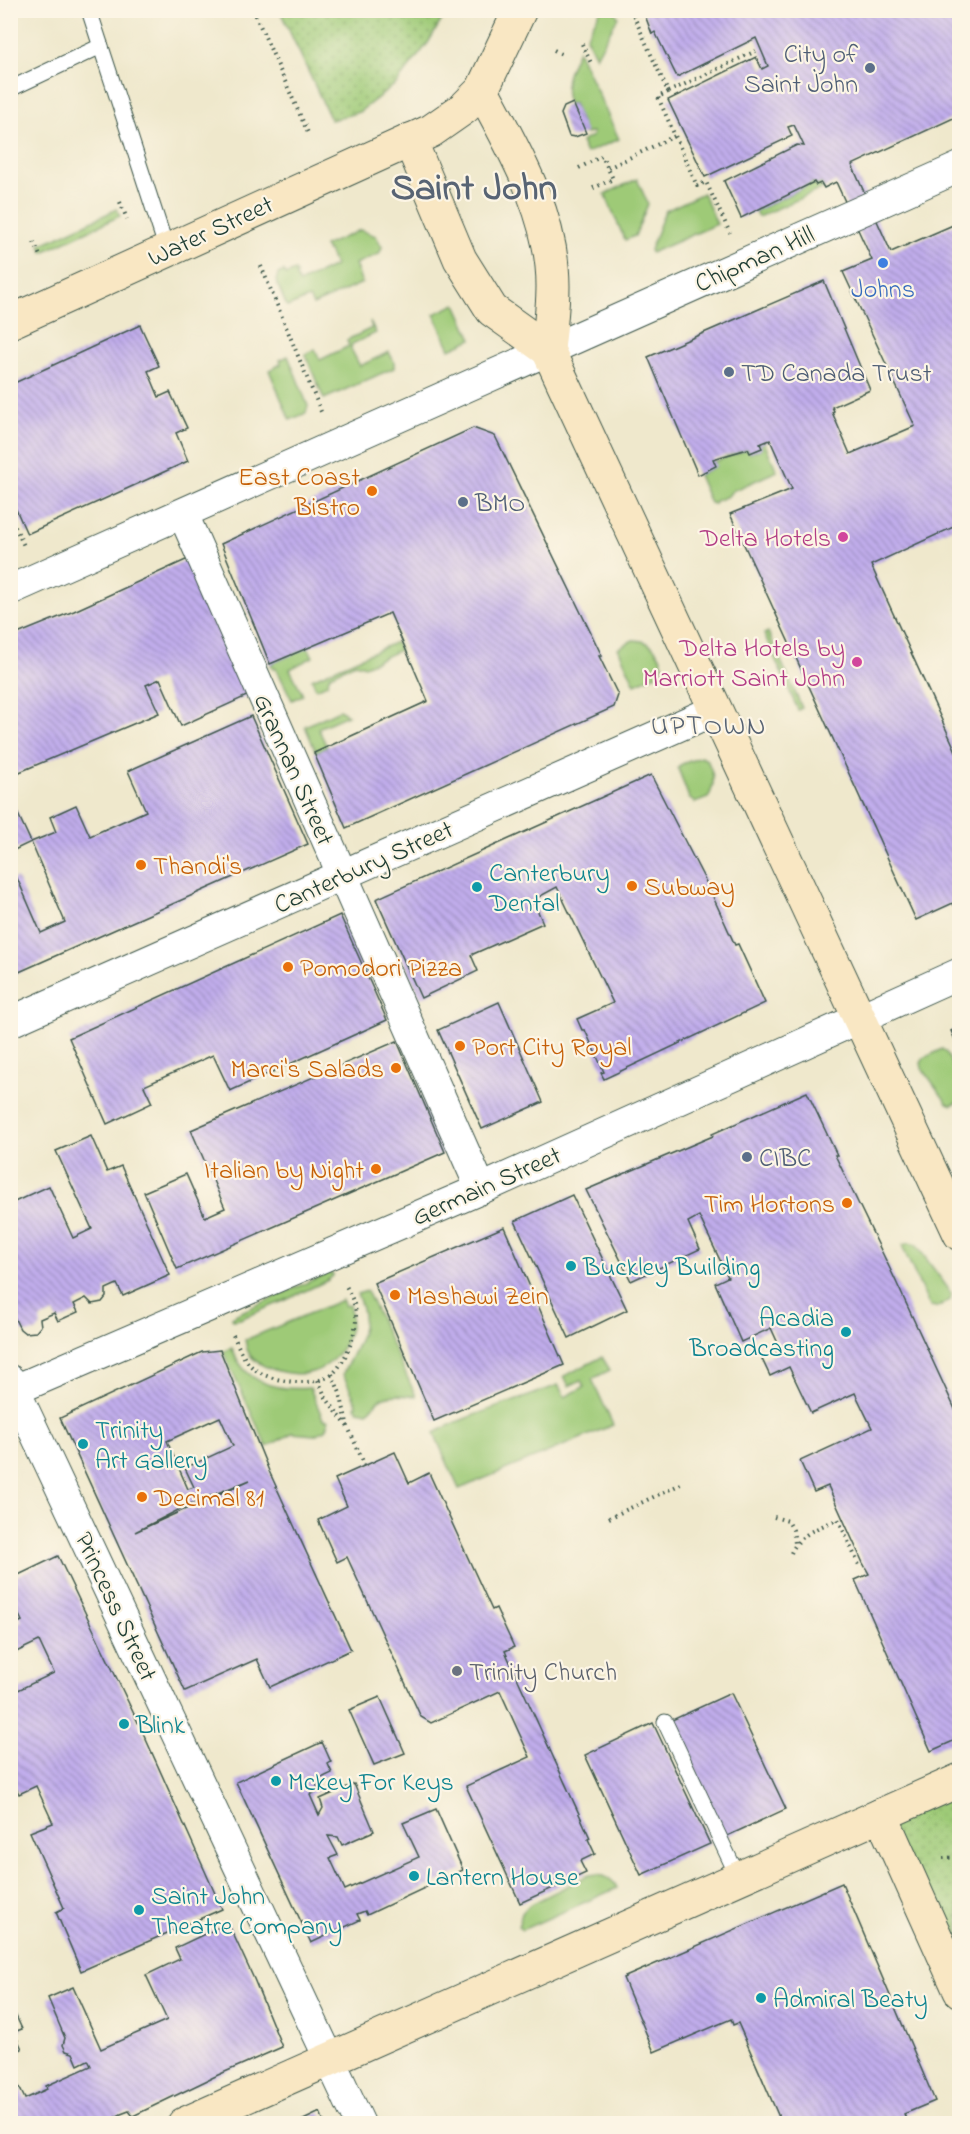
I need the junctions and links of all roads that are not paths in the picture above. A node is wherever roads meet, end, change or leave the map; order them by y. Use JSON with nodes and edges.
{"nodes":[{"id":1,"x":89,"y":10,"type":"edge"},
{"id":2,"x":520,"y":10,"type":"edge"},
{"id":3,"x":101,"y":46,"type":"junction"},
{"id":4,"x":10,"y":89,"type":"edge"},
{"id":5,"x":482,"y":90,"type":"junction"},
{"id":6,"x":410,"y":140,"type":"junction"},
{"id":7,"x":960,"y":167,"type":"edge"},
{"id":8,"x":167,"y":250,"type":"junction"},
{"id":9,"x":10,"y":322,"type":"edge"},
{"id":10,"x":548,"y":350,"type":"junction"},
{"id":11,"x":183,"y":514,"type":"junction"},
{"id":12,"x":10,"y":590,"type":"edge"},
{"id":13,"x":715,"y":710,"type":"junction"},
{"id":14,"x":342,"y":875,"type":"junction"},
{"id":15,"x":960,"y":973,"type":"edge"},
{"id":16,"x":859,"y":1018,"type":"junction"},
{"id":17,"x":10,"y":1022,"type":"edge"},
{"id":18,"x":481,"y":1189,"type":"junction"},
{"id":19,"x":960,"y":1234,"type":"edge"},
{"id":20,"x":12,"y":1387,"type":"edge"},
{"id":21,"x":664,"y":1722,"type":"dead end"},
{"id":22,"x":960,"y":1780,"type":"edge"},
{"id":23,"x":882,"y":1815,"type":"junction"},
{"id":24,"x":741,"y":1878,"type":"junction"},
{"id":25,"x":960,"y":1991,"type":"edge"},
{"id":26,"x":330,"y":2059,"type":"junction"},
{"id":27,"x":184,"y":2124,"type":"edge"},
{"id":28,"x":360,"y":2124,"type":"edge"}],
"edges":[{"from":1,"to":3,"type":"lane"},
{"from":2,"to":5,"type":"street"},
{"from":3,"to":4,"type":"lane"},
{"from":3,"to":8,"type":"lane"},
{"from":5,"to":6,"type":"street","name":"Water Street"},
{"from":5,"to":10,"type":"street"},
{"from":6,"to":8,"type":"street","name":"Water Street"},
{"from":6,"to":10,"type":"street"},
{"from":7,"to":10,"type":"street","name":"Chipman Hill"},
{"from":8,"to":9,"type":"street","name":"Water Street"},
{"from":10,"to":11,"type":"street","name":"Chipman Hill"},
{"from":10,"to":13,"type":"street"},
{"from":11,"to":12,"type":"street","name":"Chipman Hill"},
{"from":11,"to":14,"type":"street","name":"Grannan Street"},
{"from":13,"to":14,"type":"street","name":"Canterbury Street"},
{"from":13,"to":16,"type":"street"},
{"from":14,"to":17,"type":"street","name":"Canterbury Street"},
{"from":14,"to":18,"type":"street","name":"Grannan Street"},
{"from":15,"to":16,"type":"street","name":"Germain Street"},
{"from":16,"to":18,"type":"street","name":"Germain Street"},
{"from":16,"to":19,"type":"street"},
{"from":18,"to":20,"type":"street","name":"Germain Street"},
{"from":20,"to":26,"type":"street","name":"Princess Street"},
{"from":21,"to":24,"type":"lane"},
{"from":22,"to":23,"type":"street"},
{"from":23,"to":24,"type":"street"},
{"from":23,"to":25,"type":"street"},
{"from":24,"to":26,"type":"street"},
{"from":26,"to":27,"type":"street"},
{"from":26,"to":28,"type":"street","name":"Princess Street"}]}
